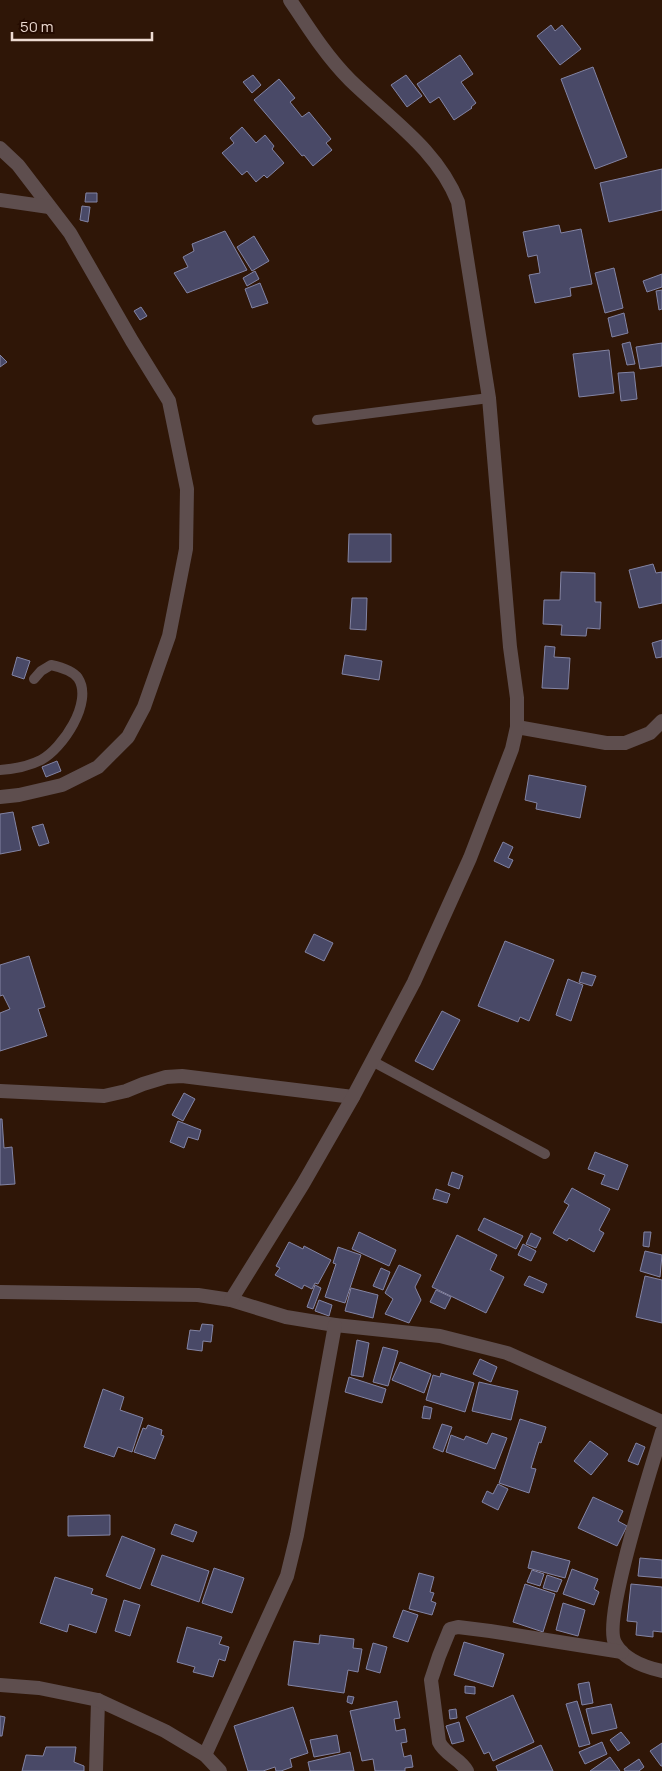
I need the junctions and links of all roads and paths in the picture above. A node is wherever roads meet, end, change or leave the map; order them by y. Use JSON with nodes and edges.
{"nodes":[{"id":1,"x":290,"y":0,"type":"edge"},
{"id":2,"x":0,"y":148,"type":"edge"},
{"id":3,"x":0,"y":200,"type":"edge"},
{"id":4,"x":50,"y":207,"type":"junction"},
{"id":5,"x":489,"y":398,"type":"junction"},
{"id":6,"x":316,"y":420,"type":"dead end"},
{"id":7,"x":34,"y":679,"type":"dead end"},
{"id":8,"x":662,"y":721,"type":"edge"},
{"id":9,"x":516,"y":727,"type":"junction"},
{"id":10,"x":0,"y":770,"type":"edge"},
{"id":11,"x":0,"y":797,"type":"edge"},
{"id":12,"x":372,"y":1061,"type":"junction"},
{"id":13,"x":0,"y":1091,"type":"edge"},
{"id":14,"x":352,"y":1097,"type":"junction"},
{"id":15,"x":546,"y":1154,"type":"dead end"},
{"id":16,"x":0,"y":1292,"type":"edge"},
{"id":17,"x":231,"y":1300,"type":"junction"},
{"id":18,"x":335,"y":1325,"type":"junction"},
{"id":19,"x":662,"y":1422,"type":"edge"},
{"id":20,"x":662,"y":1432,"type":"edge"},
{"id":21,"x":622,"y":1652,"type":"junction"},
{"id":22,"x":662,"y":1671,"type":"edge"},
{"id":23,"x":0,"y":1685,"type":"edge"},
{"id":24,"x":98,"y":1700,"type":"junction"},
{"id":25,"x":205,"y":1755,"type":"junction"},
{"id":26,"x":96,"y":1771,"type":"edge"},
{"id":27,"x":220,"y":1771,"type":"edge"},
{"id":28,"x":467,"y":1771,"type":"edge"}],
"edges":[{"from":1,"to":5,"type":"street"},
{"from":2,"to":4,"type":"street"},
{"from":3,"to":4,"type":"street"},
{"from":4,"to":11,"type":"street"},
{"from":5,"to":6,"type":"lane"},
{"from":5,"to":9,"type":"street"},
{"from":7,"to":10,"type":"lane"},
{"from":8,"to":9,"type":"street"},
{"from":9,"to":12,"type":"street"},
{"from":12,"to":14,"type":"street"},
{"from":12,"to":15,"type":"lane"},
{"from":13,"to":14,"type":"street"},
{"from":14,"to":17,"type":"street"},
{"from":16,"to":17,"type":"street"},
{"from":17,"to":18,"type":"street"},
{"from":18,"to":19,"type":"street"},
{"from":18,"to":25,"type":"street"},
{"from":20,"to":21,"type":"street"},
{"from":21,"to":22,"type":"street"},
{"from":21,"to":28,"type":"street"},
{"from":23,"to":24,"type":"street"},
{"from":24,"to":25,"type":"street"},
{"from":24,"to":26,"type":"street"},
{"from":25,"to":27,"type":"street"}]}
